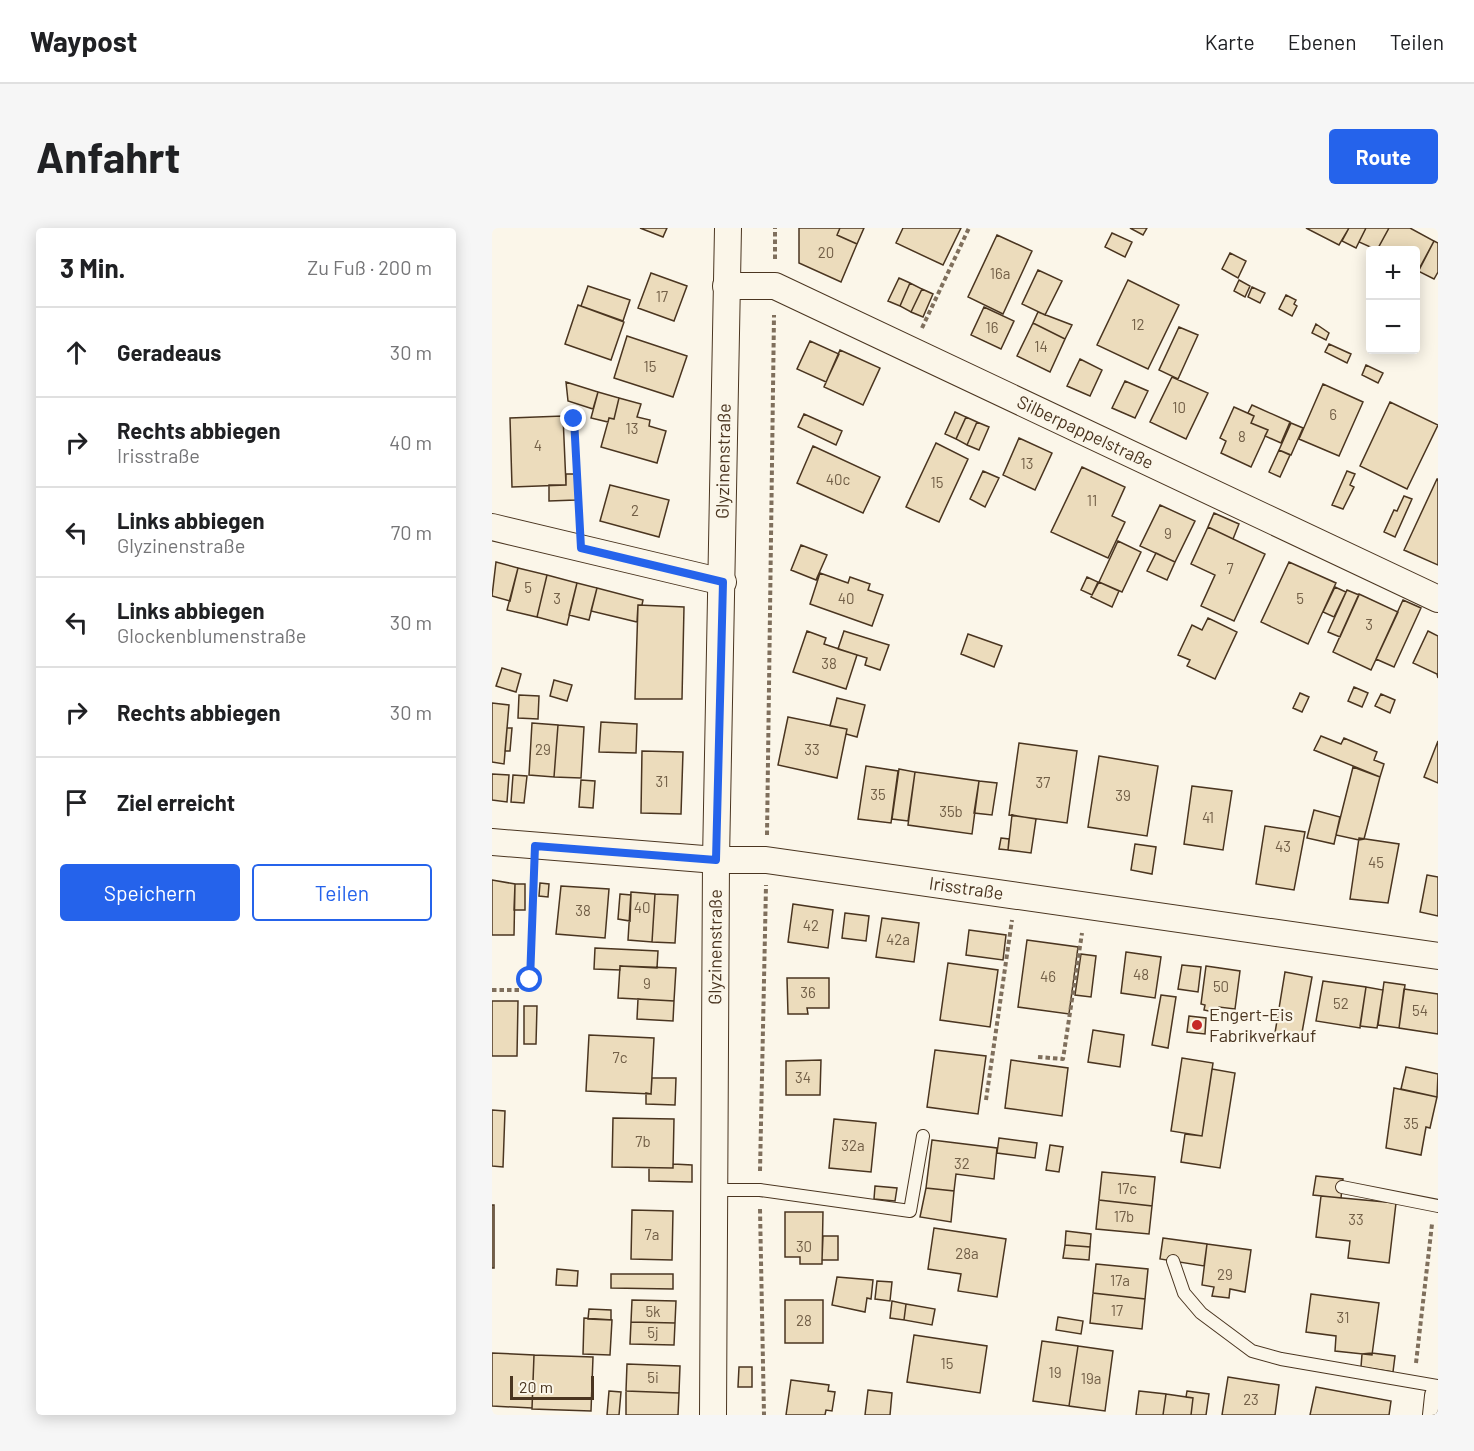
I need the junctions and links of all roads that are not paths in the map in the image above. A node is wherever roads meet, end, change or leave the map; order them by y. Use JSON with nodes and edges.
{"nodes":[{"id":1,"x":728,"y":228,"type":"edge"},
{"id":2,"x":726,"y":286,"type":"junction"},
{"id":3,"x":492,"y":527,"type":"edge"},
{"id":4,"x":723,"y":582,"type":"junction"},
{"id":5,"x":1438,"y":599,"type":"edge"},
{"id":6,"x":492,"y":842,"type":"edge"},
{"id":7,"x":716,"y":860,"type":"junction"},
{"id":8,"x":1438,"y":956,"type":"edge"},
{"id":9,"x":923,"y":1136,"type":"dead end"},
{"id":10,"x":1342,"y":1187,"type":"dead end"},
{"id":11,"x":714,"y":1190,"type":"junction"},
{"id":12,"x":1437,"y":1206,"type":"edge"},
{"id":13,"x":1173,"y":1261,"type":"dead end"},
{"id":14,"x":1438,"y":1386,"type":"edge"},
{"id":15,"x":1438,"y":1396,"type":"edge"},
{"id":16,"x":713,"y":1415,"type":"edge"},
{"id":17,"x":1436,"y":1415,"type":"edge"}],
"edges":[{"from":1,"to":2,"type":"street","name":"Glyzinenstraße"},
{"from":2,"to":4,"type":"street","name":"Glyzinenstraße"},
{"from":2,"to":5,"type":"street","name":"Silberpappelstraße"},
{"from":3,"to":4,"type":"street"},
{"from":4,"to":7,"type":"street","name":"Glyzinenstraße"},
{"from":6,"to":7,"type":"street","name":"Irisstraße"},
{"from":7,"to":8,"type":"street","name":"Irisstraße"},
{"from":7,"to":11,"type":"street","name":"Glyzinenstraße"},
{"from":9,"to":11,"type":"lane"},
{"from":10,"to":12,"type":"lane"},
{"from":11,"to":16,"type":"street","name":"Glyzinenstraße"},
{"from":13,"to":14,"type":"lane"},
{"from":15,"to":17,"type":"street"}]}
